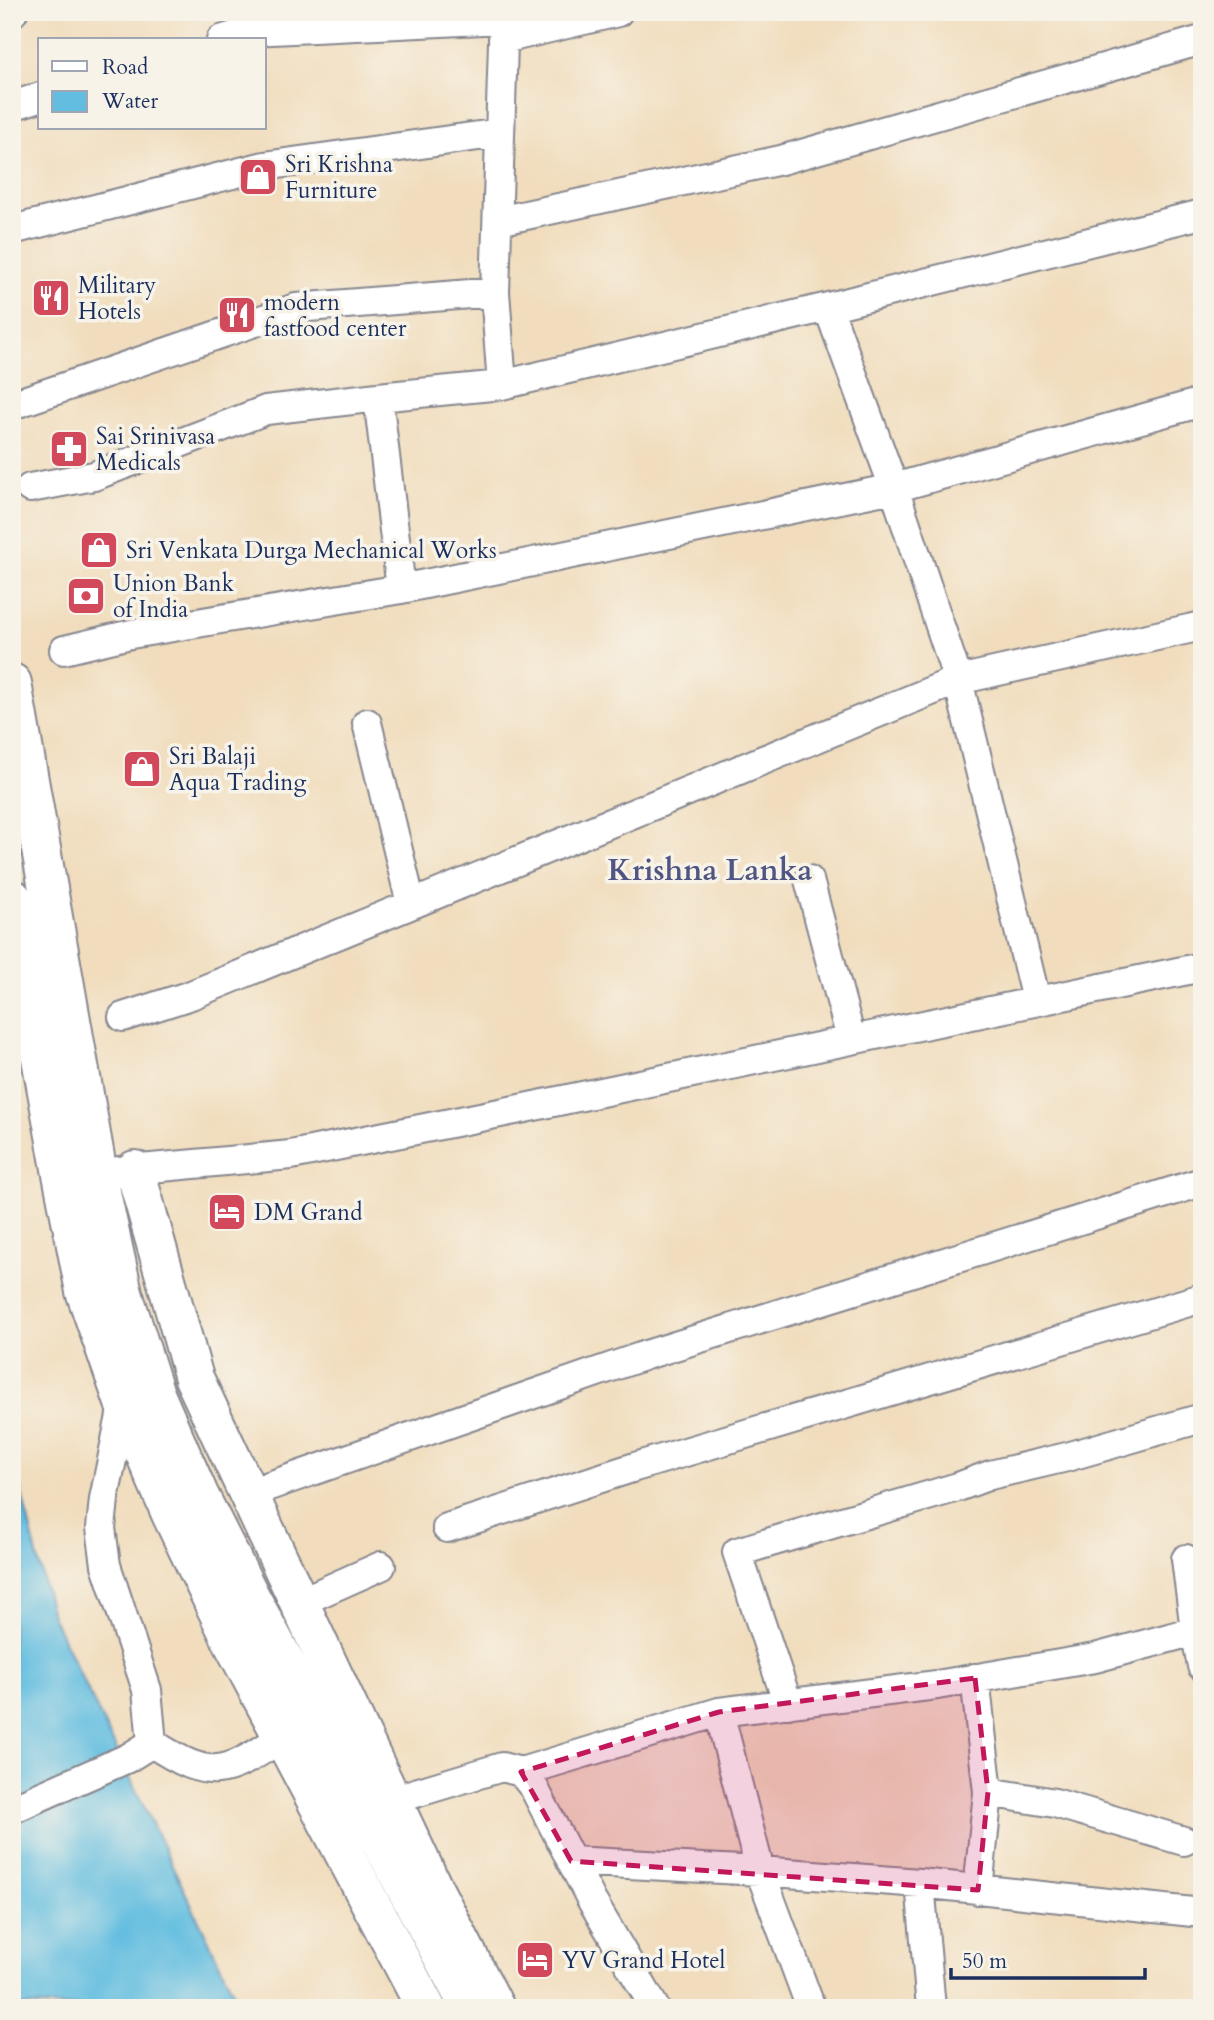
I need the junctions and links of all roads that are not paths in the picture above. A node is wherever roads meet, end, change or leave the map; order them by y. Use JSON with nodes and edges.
{"nodes":[{"id":1,"x":618,"y":12,"type":"edge"},
{"id":2,"x":504,"y":23,"type":"edge"},
{"id":3,"x":228,"y":38,"type":"edge"},
{"id":4,"x":1202,"y":40,"type":"edge"},
{"id":5,"x":38,"y":98,"type":"edge"},
{"id":6,"x":12,"y":106,"type":"edge"},
{"id":7,"x":500,"y":133,"type":"junction"},
{"id":8,"x":1202,"y":214,"type":"edge"},
{"id":9,"x":498,"y":221,"type":"junction"},
{"id":10,"x":12,"y":230,"type":"edge"},
{"id":11,"x":495,"y":292,"type":"junction"},
{"id":12,"x":828,"y":307,"type":"junction"},
{"id":13,"x":502,"y":385,"type":"junction"},
{"id":14,"x":378,"y":397,"type":"junction"},
{"id":15,"x":21,"y":402,"type":"dead end"},
{"id":16,"x":1202,"y":402,"type":"edge"},
{"id":17,"x":30,"y":488,"type":"dead end"},
{"id":18,"x":894,"y":488,"type":"junction"},
{"id":19,"x":401,"y":589,"type":"junction"},
{"id":20,"x":1202,"y":626,"type":"edge"},
{"id":21,"x":64,"y":650,"type":"dead end"},
{"id":22,"x":958,"y":680,"type":"junction"},
{"id":23,"x":12,"y":683,"type":"edge"},
{"id":24,"x":367,"y":723,"type":"dead end"},
{"id":25,"x":809,"y":880,"type":"dead end"},
{"id":26,"x":12,"y":898,"type":"edge"},
{"id":27,"x":411,"y":904,"type":"junction"},
{"id":28,"x":1202,"y":967,"type":"edge"},
{"id":29,"x":1036,"y":1000,"type":"junction"},
{"id":30,"x":123,"y":1017,"type":"dead end"},
{"id":31,"x":851,"y":1039,"type":"junction"},
{"id":32,"x":135,"y":1170,"type":"junction"},
{"id":33,"x":80,"y":1174,"type":"junction"},
{"id":34,"x":1202,"y":1182,"type":"edge"},
{"id":35,"x":1202,"y":1298,"type":"edge"},
{"id":36,"x":124,"y":1401,"type":"junction"},
{"id":37,"x":1202,"y":1418,"type":"edge"},
{"id":38,"x":249,"y":1493,"type":"junction"},
{"id":39,"x":447,"y":1528,"type":"dead end"},
{"id":40,"x":1186,"y":1559,"type":"dead end"},
{"id":41,"x":381,"y":1566,"type":"dead end"},
{"id":42,"x":300,"y":1602,"type":"junction"},
{"id":43,"x":1198,"y":1630,"type":"edge"},
{"id":44,"x":1202,"y":1666,"type":"edge"},
{"id":45,"x":975,"y":1678,"type":"junction"},
{"id":46,"x":788,"y":1704,"type":"junction"},
{"id":47,"x":719,"y":1712,"type":"junction"},
{"id":48,"x":283,"y":1737,"type":"junction"},
{"id":49,"x":152,"y":1743,"type":"junction"},
{"id":50,"x":521,"y":1772,"type":"junction"},
{"id":51,"x":988,"y":1792,"type":"junction"},
{"id":52,"x":392,"y":1800,"type":"junction"},
{"id":53,"x":12,"y":1809,"type":"edge"},
{"id":54,"x":1184,"y":1841,"type":"dead end"},
{"id":55,"x":571,"y":1861,"type":"junction"},
{"id":56,"x":760,"y":1871,"type":"junction"},
{"id":57,"x":920,"y":1883,"type":"junction"},
{"id":58,"x":978,"y":1890,"type":"junction"},
{"id":59,"x":1202,"y":1913,"type":"edge"},
{"id":60,"x":426,"y":2008,"type":"edge"},
{"id":61,"x":470,"y":2008,"type":"edge"},
{"id":62,"x":495,"y":2008,"type":"edge"},
{"id":63,"x":655,"y":2008,"type":"edge"},
{"id":64,"x":811,"y":2008,"type":"edge"},
{"id":65,"x":931,"y":2008,"type":"edge"}],
"edges":[{"from":1,"to":2,"type":"street"},
{"from":2,"to":3,"type":"street"},
{"from":2,"to":7,"type":"street"},
{"from":4,"to":9,"type":"street"},
{"from":5,"to":6,"type":"street"},
{"from":7,"to":9,"type":"street"},
{"from":7,"to":10,"type":"street"},
{"from":8,"to":12,"type":"street"},
{"from":9,"to":11,"type":"street"},
{"from":11,"to":13,"type":"street"},
{"from":11,"to":15,"type":"street"},
{"from":12,"to":13,"type":"street"},
{"from":12,"to":18,"type":"street"},
{"from":13,"to":14,"type":"street"},
{"from":14,"to":17,"type":"street"},
{"from":14,"to":19,"type":"street"},
{"from":16,"to":18,"type":"street"},
{"from":18,"to":19,"type":"street"},
{"from":18,"to":22,"type":"street"},
{"from":19,"to":21,"type":"street"},
{"from":20,"to":22,"type":"street"},
{"from":22,"to":27,"type":"street"},
{"from":22,"to":29,"type":"street"},
{"from":23,"to":33,"type":"main road"},
{"from":24,"to":27,"type":"street"},
{"from":25,"to":31,"type":"street"},
{"from":26,"to":33,"type":"main road"},
{"from":27,"to":30,"type":"street"},
{"from":28,"to":29,"type":"street"},
{"from":29,"to":31,"type":"street"},
{"from":31,"to":32,"type":"street"},
{"from":32,"to":33,"type":"street"},
{"from":32,"to":38,"type":"main road"},
{"from":33,"to":36,"type":"main road"},
{"from":33,"to":61,"type":"main road"},
{"from":34,"to":38,"type":"street"},
{"from":35,"to":39,"type":"street"},
{"from":36,"to":48,"type":"main road"},
{"from":36,"to":49,"type":"street"},
{"from":37,"to":46,"type":"street"},
{"from":38,"to":42,"type":"main road"},
{"from":40,"to":43,"type":"street"},
{"from":41,"to":42,"type":"street"},
{"from":42,"to":52,"type":"main road"},
{"from":43,"to":44,"type":"street"},
{"from":43,"to":45,"type":"street"},
{"from":45,"to":46,"type":"street"},
{"from":45,"to":51,"type":"street"},
{"from":46,"to":47,"type":"street"},
{"from":47,"to":50,"type":"street"},
{"from":47,"to":56,"type":"street"},
{"from":48,"to":49,"type":"street"},
{"from":48,"to":60,"type":"main road"},
{"from":49,"to":53,"type":"street"},
{"from":50,"to":52,"type":"street"},
{"from":50,"to":55,"type":"street"},
{"from":51,"to":54,"type":"street"},
{"from":51,"to":58,"type":"street"},
{"from":52,"to":62,"type":"main road"},
{"from":55,"to":56,"type":"street"},
{"from":55,"to":63,"type":"street"},
{"from":56,"to":57,"type":"street"},
{"from":56,"to":64,"type":"street"},
{"from":57,"to":58,"type":"street"},
{"from":57,"to":65,"type":"street"},
{"from":58,"to":59,"type":"street"}]}
